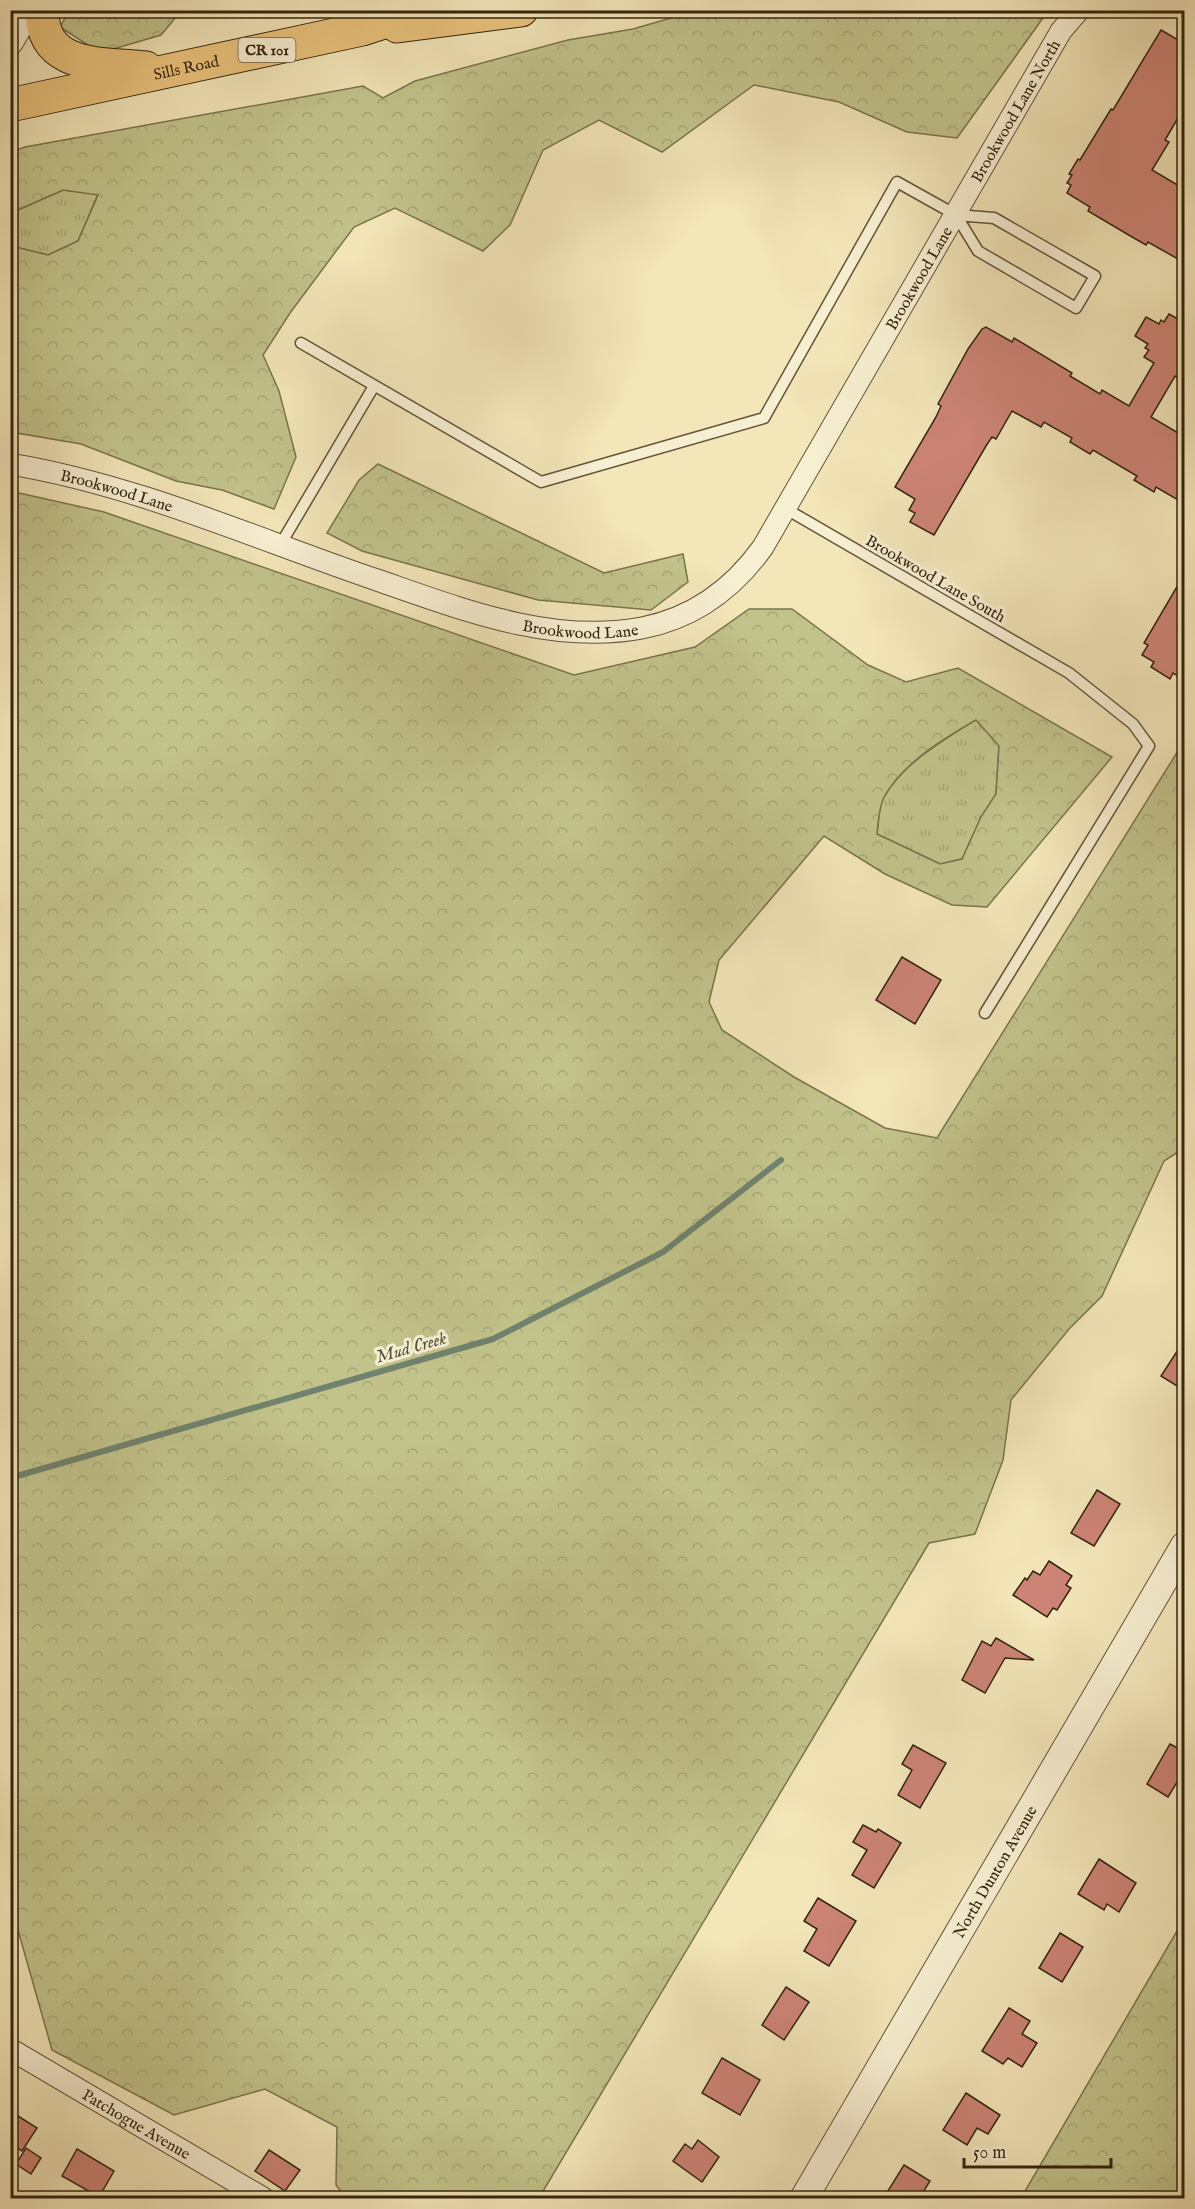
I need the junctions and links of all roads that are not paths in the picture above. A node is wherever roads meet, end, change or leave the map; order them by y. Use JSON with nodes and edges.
{"nodes":[{"id":1,"x":28,"y":10,"type":"edge"},
{"id":2,"x":42,"y":10,"type":"edge"},
{"id":3,"x":420,"y":10,"type":"edge"},
{"id":4,"x":521,"y":10,"type":"edge"},
{"id":5,"x":1079,"y":10,"type":"edge"},
{"id":6,"x":362,"y":29,"type":"junction"},
{"id":7,"x":10,"y":41,"type":"edge"},
{"id":8,"x":171,"y":71,"type":"junction"},
{"id":9,"x":10,"y":105,"type":"edge"},
{"id":10,"x":956,"y":215,"type":"junction"},
{"id":11,"x":301,"y":343,"type":"dead end"},
{"id":12,"x":374,"y":386,"type":"junction"},
{"id":13,"x":10,"y":464,"type":"edge"},
{"id":14,"x":786,"y":509,"type":"junction"},
{"id":15,"x":279,"y":547,"type":"junction"},
{"id":16,"x":985,"y":1013,"type":"dead end"},
{"id":17,"x":1185,"y":1546,"type":"edge"},
{"id":18,"x":10,"y":2049,"type":"edge"},
{"id":19,"x":263,"y":2199,"type":"edge"},
{"id":20,"x":804,"y":2199,"type":"edge"}],
"edges":[{"from":1,"to":7,"type":"street"},
{"from":2,"to":8,"type":"main road"},
{"from":3,"to":6,"type":"main road","name":"Sills Road","number":"CR 101"},
{"from":4,"to":6,"type":"main road","name":"Sills Road","number":"CR 101"},
{"from":5,"to":10,"type":"street","name":"Brookwood Lane North"},
{"from":6,"to":8,"type":"main road","name":"Sills Road","number":"CR 101"},
{"from":8,"to":9,"type":"main road","name":"Sills Road","number":"CR 101"},
{"from":10,"to":10,"type":"lane"},
{"from":10,"to":12,"type":"lane"},
{"from":10,"to":14,"type":"street","name":"Brookwood Lane"},
{"from":11,"to":12,"type":"lane"},
{"from":12,"to":15,"type":"lane"},
{"from":13,"to":15,"type":"street","name":"Brookwood Lane"},
{"from":14,"to":15,"type":"street","name":"Brookwood Lane"},
{"from":14,"to":16,"type":"lane","name":"Brookwood Lane South"},
{"from":17,"to":20,"type":"street","name":"North Dunton Avenue"},
{"from":18,"to":19,"type":"street","name":"Patchogue Avenue"}]}
